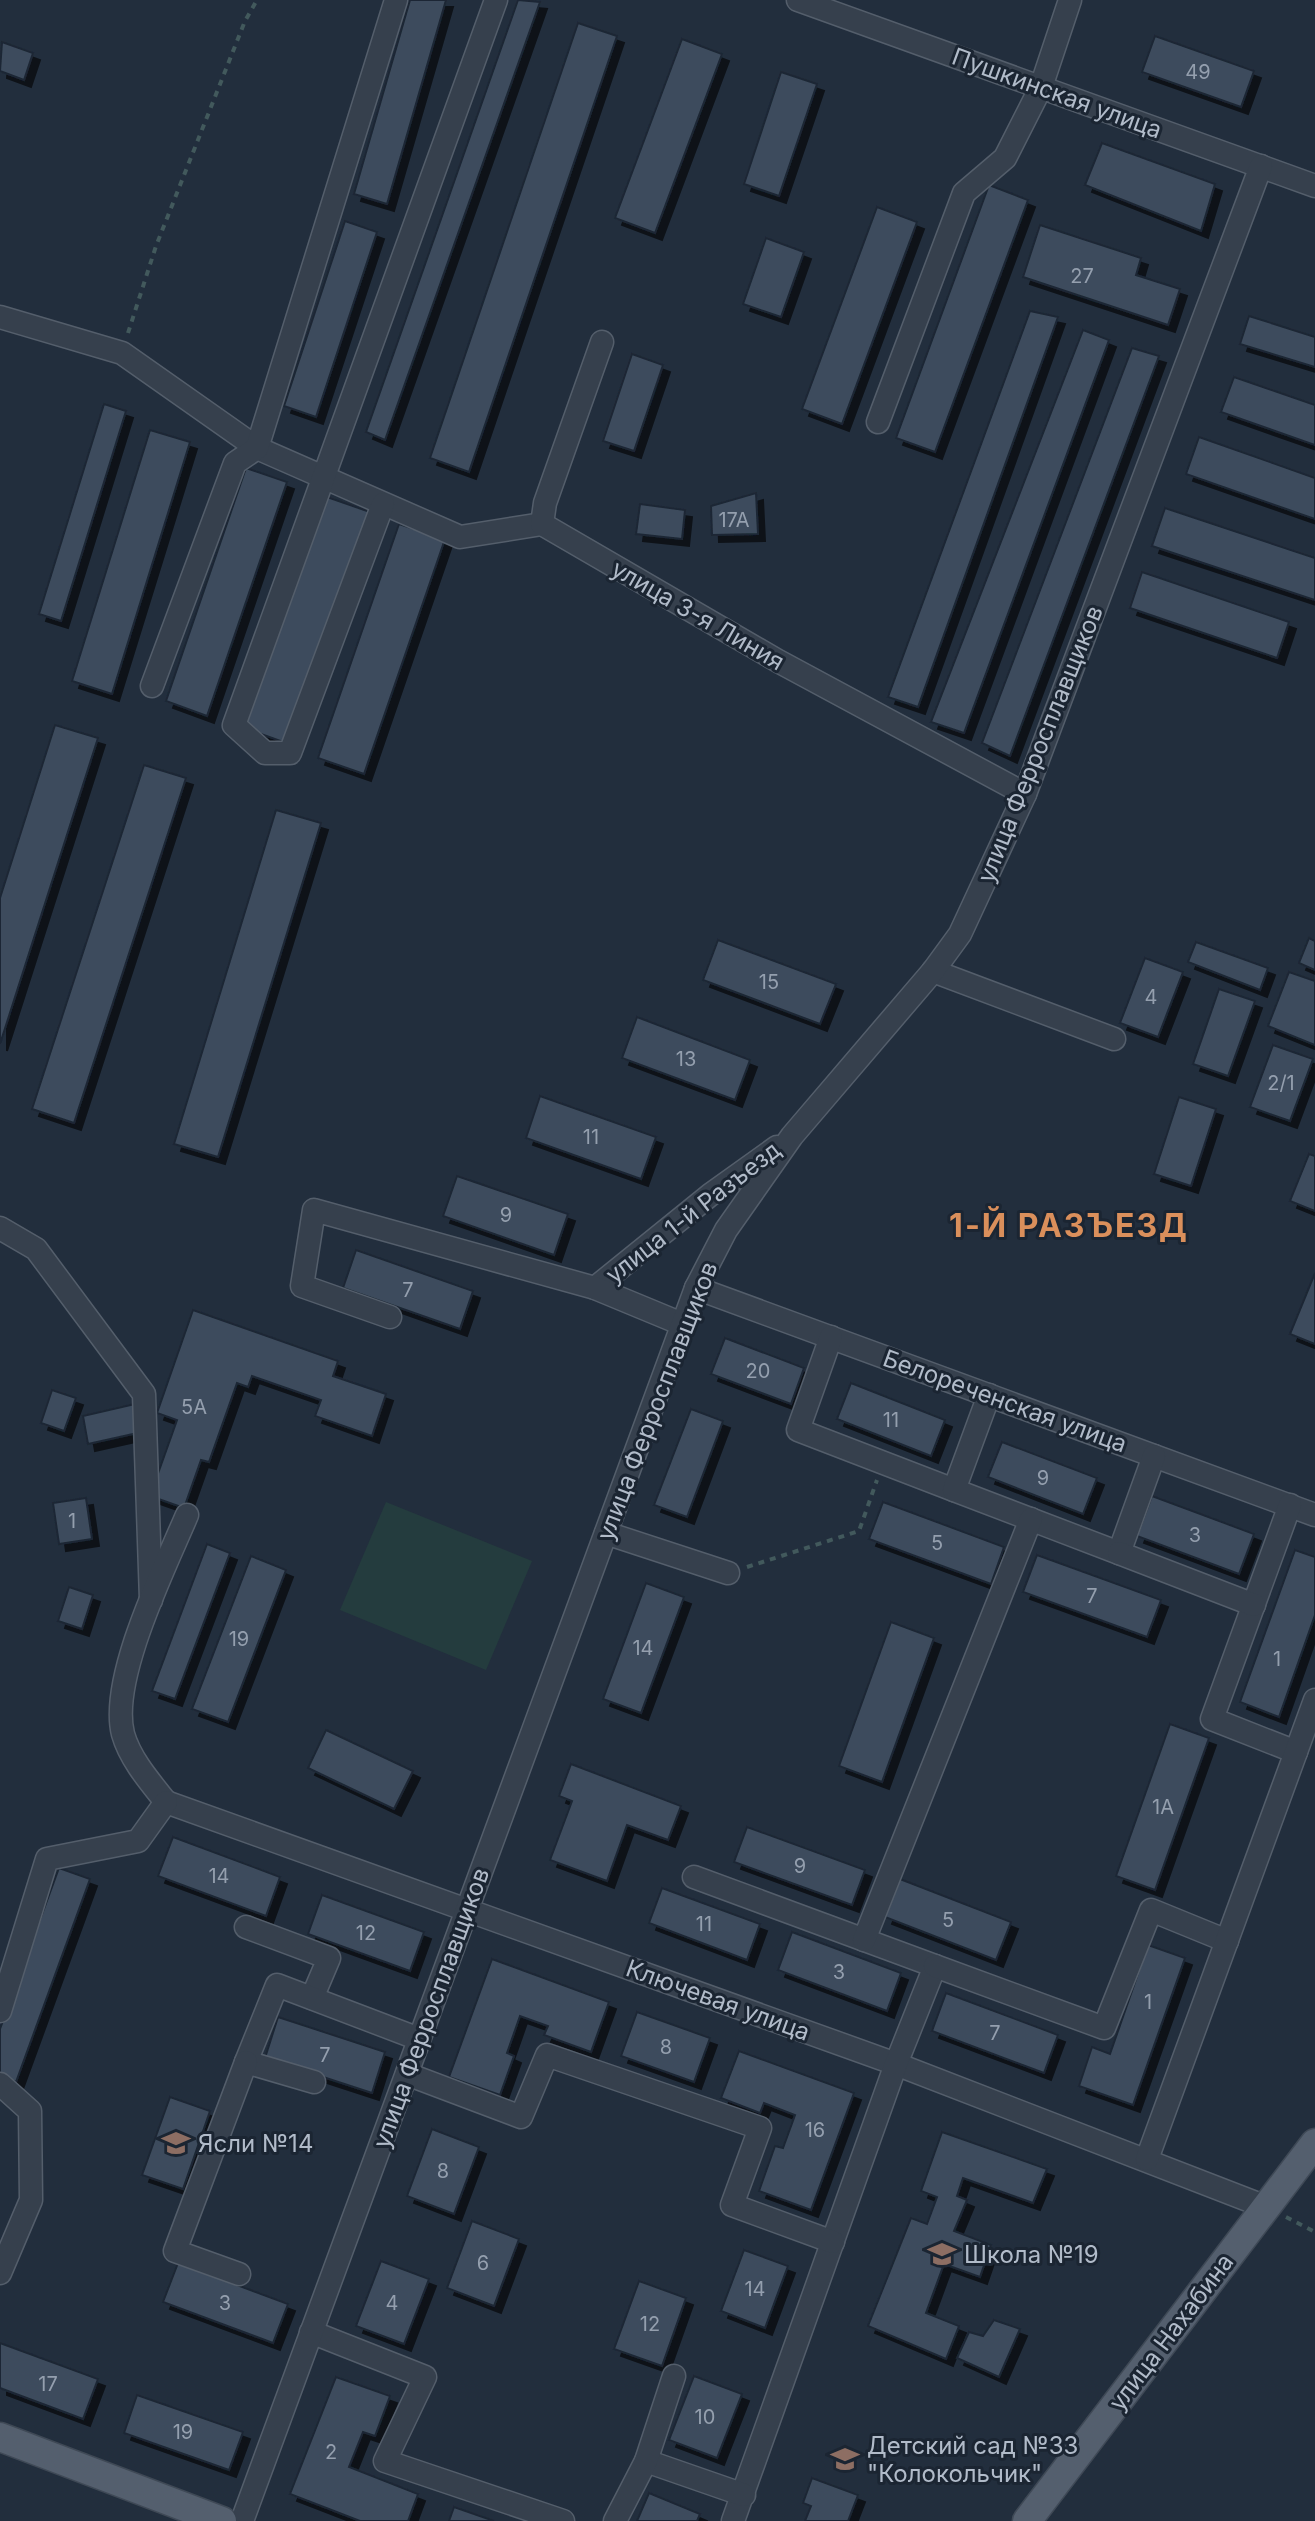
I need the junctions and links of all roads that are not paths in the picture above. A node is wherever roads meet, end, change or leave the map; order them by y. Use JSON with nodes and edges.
{"nodes":[{"id":1,"x":396,"y":0,"type":"edge"},
{"id":2,"x":496,"y":0,"type":"edge"},
{"id":3,"x":798,"y":0,"type":"edge"},
{"id":4,"x":1070,"y":0,"type":"edge"},
{"id":5,"x":1041,"y":87,"type":"junction"},
{"id":6,"x":1261,"y":166,"type":"junction"},
{"id":7,"x":1315,"y":186,"type":"edge"},
{"id":8,"x":0,"y":317,"type":"edge"},
{"id":9,"x":602,"y":342,"type":"dead end"},
{"id":10,"x":878,"y":422,"type":"dead end"},
{"id":11,"x":257,"y":448,"type":"junction"},
{"id":12,"x":325,"y":478,"type":"junction"},
{"id":13,"x":383,"y":504,"type":"junction"},
{"id":14,"x":542,"y":524,"type":"junction"},
{"id":15,"x":152,"y":686,"type":"dead end"},
{"id":16,"x":1025,"y":794,"type":"junction"},
{"id":17,"x":933,"y":971,"type":"junction"},
{"id":18,"x":1114,"y":1039,"type":"dead end"},
{"id":19,"x":792,"y":1136,"type":"junction"},
{"id":20,"x":0,"y":1228,"type":"edge"},
{"id":21,"x":595,"y":1288,"type":"junction"},
{"id":22,"x":696,"y":1288,"type":"junction"},
{"id":23,"x":390,"y":1317,"type":"dead end"},
{"id":24,"x":682,"y":1324,"type":"junction"},
{"id":25,"x":831,"y":1337,"type":"junction"},
{"id":26,"x":989,"y":1395,"type":"junction"},
{"id":27,"x":1154,"y":1456,"type":"junction"},
{"id":28,"x":954,"y":1490,"type":"junction"},
{"id":29,"x":1290,"y":1505,"type":"junction"},
{"id":30,"x":187,"y":1515,"type":"dead end"},
{"id":31,"x":1315,"y":1515,"type":"edge"},
{"id":32,"x":1031,"y":1519,"type":"junction"},
{"id":33,"x":606,"y":1533,"type":"junction"},
{"id":34,"x":1119,"y":1553,"type":"junction"},
{"id":35,"x":728,"y":1573,"type":"road end"},
{"id":36,"x":151,"y":1600,"type":"junction"},
{"id":37,"x":1254,"y":1605,"type":"junction"},
{"id":38,"x":1315,"y":1700,"type":"edge"},
{"id":39,"x":1296,"y":1752,"type":"junction"},
{"id":40,"x":166,"y":1802,"type":"junction"},
{"id":41,"x":694,"y":1877,"type":"dead end"},
{"id":42,"x":467,"y":1909,"type":"junction"},
{"id":43,"x":246,"y":1927,"type":"dead end"},
{"id":44,"x":864,"y":1940,"type":"junction"},
{"id":45,"x":1227,"y":1941,"type":"junction"},
{"id":46,"x":935,"y":1966,"type":"junction"},
{"id":47,"x":312,"y":1998,"type":"junction"},
{"id":48,"x":0,"y":2011,"type":"edge"},
{"id":49,"x":419,"y":2039,"type":"junction"},
{"id":50,"x":246,"y":2062,"type":"junction"},
{"id":51,"x":896,"y":2064,"type":"junction"},
{"id":52,"x":407,"y":2074,"type":"junction"},
{"id":53,"x":314,"y":2082,"type":"dead end"},
{"id":54,"x":0,"y":2084,"type":"edge"},
{"id":55,"x":1315,"y":2143,"type":"edge"},
{"id":56,"x":1147,"y":2159,"type":"junction"},
{"id":57,"x":1266,"y":2207,"type":"junction"},
{"id":58,"x":833,"y":2242,"type":"junction"},
{"id":59,"x":0,"y":2273,"type":"edge"},
{"id":60,"x":239,"y":2274,"type":"dead end"},
{"id":61,"x":311,"y":2332,"type":"junction"},
{"id":62,"x":674,"y":2376,"type":"dead end"},
{"id":63,"x":0,"y":2437,"type":"edge"},
{"id":64,"x":646,"y":2461,"type":"junction"},
{"id":65,"x":744,"y":2495,"type":"junction"},
{"id":66,"x":222,"y":2521,"type":"edge"},
{"id":67,"x":242,"y":2521,"type":"edge"},
{"id":68,"x":563,"y":2521,"type":"edge"},
{"id":69,"x":615,"y":2521,"type":"edge"},
{"id":70,"x":733,"y":2521,"type":"edge"},
{"id":71,"x":1027,"y":2521,"type":"edge"}],
"edges":[{"from":1,"to":11,"type":"street"},
{"from":2,"to":12,"type":"street"},
{"from":3,"to":5,"type":"street","name":"Пушкинская улица"},
{"from":4,"to":5,"type":"street"},
{"from":5,"to":6,"type":"street","name":"Пушкинская улица"},
{"from":5,"to":10,"type":"street"},
{"from":6,"to":7,"type":"street","name":"Пушкинская улица"},
{"from":6,"to":16,"type":"street","name":"улица Ферросплавщиков"},
{"from":8,"to":11,"type":"street"},
{"from":9,"to":14,"type":"street"},
{"from":11,"to":12,"type":"street"},
{"from":11,"to":15,"type":"street"},
{"from":12,"to":13,"type":"street"},
{"from":12,"to":13,"type":"street"},
{"from":13,"to":14,"type":"street"},
{"from":14,"to":16,"type":"street","name":"улица 3-я Линия"},
{"from":16,"to":17,"type":"street","name":"улица Ферросплавщиков"},
{"from":17,"to":18,"type":"street"},
{"from":17,"to":19,"type":"street","name":"улица Ферросплавщиков"},
{"from":19,"to":21,"type":"street","name":"улица 1-й Разъезд"},
{"from":19,"to":22,"type":"street","name":"улица Ферросплавщиков"},
{"from":20,"to":36,"type":"street"},
{"from":21,"to":23,"type":"street"},
{"from":21,"to":24,"type":"street"},
{"from":22,"to":24,"type":"street","name":"улица Ферросплавщиков"},
{"from":22,"to":25,"type":"street","name":"Белореченская улица"},
{"from":24,"to":33,"type":"street","name":"улица Ферросплавщиков"},
{"from":25,"to":26,"type":"street","name":"Белореченская улица"},
{"from":25,"to":28,"type":"street"},
{"from":26,"to":27,"type":"street","name":"Белореченская улица"},
{"from":26,"to":28,"type":"street"},
{"from":27,"to":29,"type":"street","name":"Белореченская улица"},
{"from":27,"to":34,"type":"street"},
{"from":28,"to":32,"type":"street"},
{"from":29,"to":31,"type":"street","name":"Белореченская улица"},
{"from":29,"to":37,"type":"street"},
{"from":30,"to":36,"type":"street"},
{"from":32,"to":34,"type":"street"},
{"from":32,"to":44,"type":"street"},
{"from":33,"to":35,"type":"street"},
{"from":33,"to":42,"type":"street","name":"улица Ферросплавщиков"},
{"from":34,"to":37,"type":"street"},
{"from":36,"to":40,"type":"street"},
{"from":37,"to":39,"type":"street"},
{"from":38,"to":39,"type":"street"},
{"from":39,"to":45,"type":"street"},
{"from":40,"to":42,"type":"street","name":"Ключевая улица"},
{"from":40,"to":48,"type":"street"},
{"from":41,"to":44,"type":"street"},
{"from":42,"to":49,"type":"street","name":"улица Ферросплавщиков"},
{"from":42,"to":51,"type":"street","name":"Ключевая улица"},
{"from":43,"to":47,"type":"street"},
{"from":44,"to":46,"type":"street"},
{"from":45,"to":46,"type":"street"},
{"from":45,"to":56,"type":"street"},
{"from":46,"to":51,"type":"street"},
{"from":47,"to":49,"type":"street"},
{"from":47,"to":50,"type":"street"},
{"from":49,"to":52,"type":"street","name":"улица Ферросплавщиков"},
{"from":50,"to":53,"type":"street"},
{"from":50,"to":60,"type":"street"},
{"from":51,"to":56,"type":"street","name":"Ключевая улица"},
{"from":51,"to":58,"type":"street"},
{"from":52,"to":58,"type":"street"},
{"from":52,"to":61,"type":"street","name":"улица Ферросплавщиков"},
{"from":54,"to":59,"type":"street"},
{"from":55,"to":57,"type":"main road","name":"улица Нахабина"},
{"from":56,"to":57,"type":"street","name":"Ключевая улица"},
{"from":57,"to":71,"type":"main road","name":"улица Нахабина"},
{"from":58,"to":65,"type":"street"},
{"from":61,"to":67,"type":"street","name":"улица Ферросплавщиков"},
{"from":61,"to":68,"type":"street"},
{"from":62,"to":64,"type":"street"},
{"from":63,"to":66,"type":"main road"},
{"from":64,"to":65,"type":"street"},
{"from":64,"to":69,"type":"street"},
{"from":65,"to":70,"type":"street"}]}
